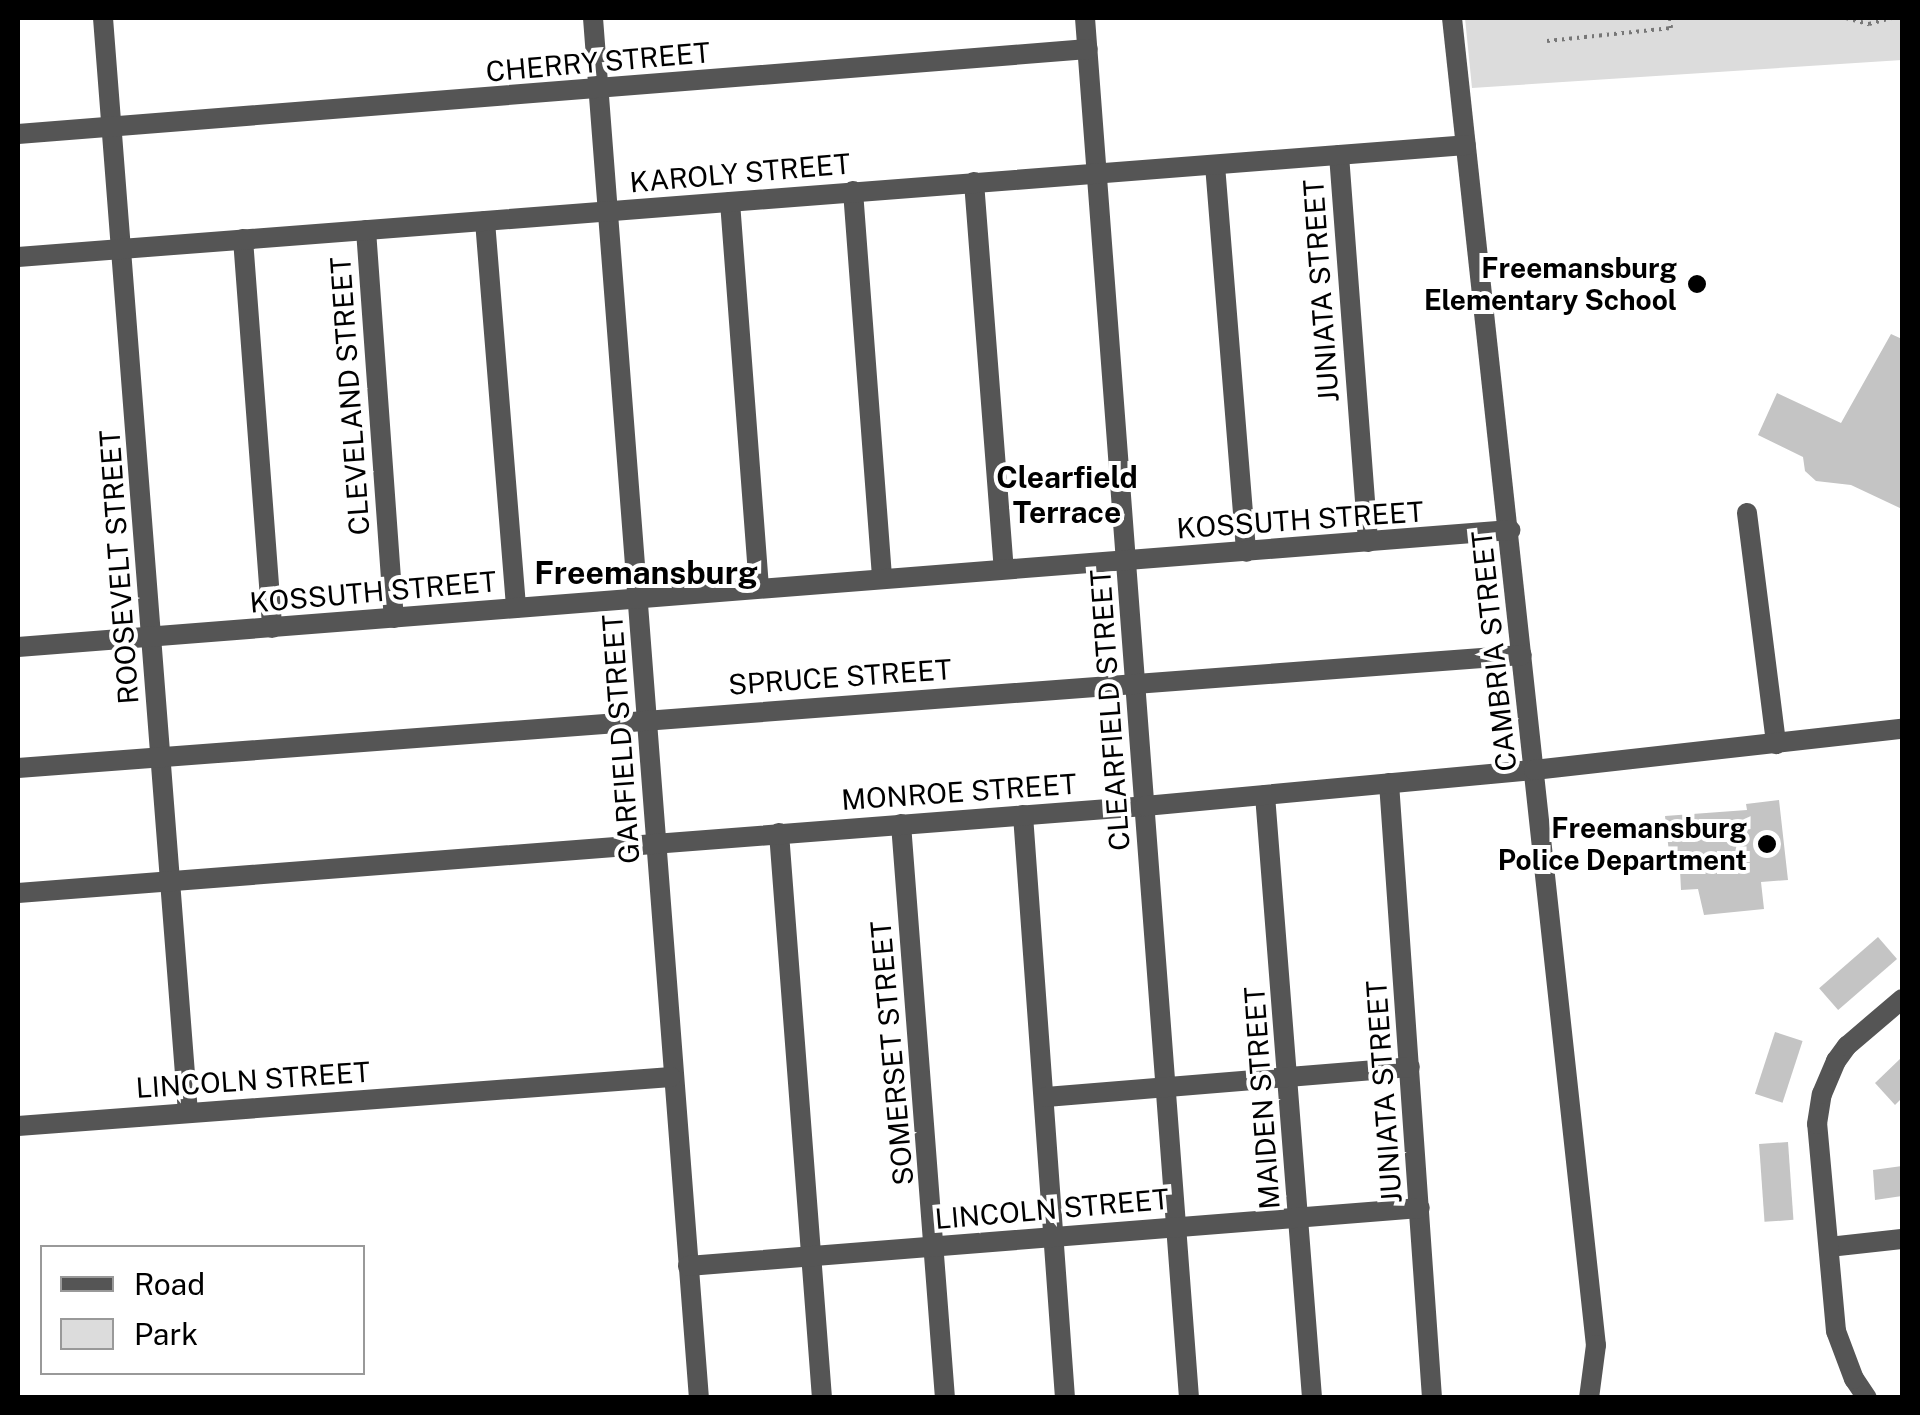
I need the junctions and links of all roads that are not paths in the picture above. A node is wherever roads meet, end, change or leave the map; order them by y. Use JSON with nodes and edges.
{"nodes":[{"id":1,"x":103,"y":18,"type":"edge"},
{"id":2,"x":593,"y":18,"type":"edge"},
{"id":3,"x":1086,"y":18,"type":"edge"},
{"id":4,"x":1452,"y":18,"type":"edge"},
{"id":5,"x":1088,"y":49,"type":"junction"},
{"id":6,"x":599,"y":90,"type":"junction"},
{"id":7,"x":113,"y":127,"type":"junction"},
{"id":8,"x":18,"y":134,"type":"edge"},
{"id":9,"x":1466,"y":145,"type":"junction"},
{"id":10,"x":1339,"y":155,"type":"junction"},
{"id":11,"x":1216,"y":164,"type":"junction"},
{"id":12,"x":1097,"y":173,"type":"junction"},
{"id":13,"x":974,"y":182,"type":"junction"},
{"id":14,"x":853,"y":191,"type":"junction"},
{"id":15,"x":730,"y":202,"type":"junction"},
{"id":16,"x":608,"y":212,"type":"junction"},
{"id":17,"x":486,"y":221,"type":"junction"},
{"id":18,"x":366,"y":230,"type":"junction"},
{"id":19,"x":242,"y":239,"type":"junction"},
{"id":20,"x":122,"y":249,"type":"junction"},
{"id":21,"x":18,"y":257,"type":"edge"},
{"id":22,"x":1748,"y":514,"type":"dead end"},
{"id":23,"x":1510,"y":530,"type":"junction"},
{"id":24,"x":1368,"y":542,"type":"junction"},
{"id":25,"x":1246,"y":552,"type":"junction"},
{"id":26,"x":1126,"y":560,"type":"junction"},
{"id":27,"x":1004,"y":568,"type":"junction"},
{"id":28,"x":882,"y":577,"type":"junction"},
{"id":29,"x":759,"y":588,"type":"junction"},
{"id":30,"x":639,"y":598,"type":"junction"},
{"id":31,"x":516,"y":608,"type":"junction"},
{"id":32,"x":394,"y":618,"type":"junction"},
{"id":33,"x":272,"y":628,"type":"junction"},
{"id":34,"x":152,"y":636,"type":"junction"},
{"id":35,"x":18,"y":647,"type":"edge"},
{"id":36,"x":1522,"y":655,"type":"junction"},
{"id":37,"x":1136,"y":682,"type":"junction"},
{"id":38,"x":648,"y":720,"type":"junction"},
{"id":39,"x":1902,"y":729,"type":"edge"},
{"id":40,"x":1776,"y":744,"type":"junction"},
{"id":41,"x":162,"y":758,"type":"junction"},
{"id":42,"x":18,"y":768,"type":"edge"},
{"id":43,"x":1534,"y":770,"type":"junction"},
{"id":44,"x":1390,"y":784,"type":"junction"},
{"id":45,"x":1265,"y":794,"type":"junction"},
{"id":46,"x":1145,"y":806,"type":"junction"},
{"id":47,"x":1023,"y":815,"type":"junction"},
{"id":48,"x":901,"y":824,"type":"junction"},
{"id":49,"x":779,"y":834,"type":"junction"},
{"id":50,"x":656,"y":842,"type":"junction"},
{"id":51,"x":171,"y":882,"type":"junction"},
{"id":52,"x":18,"y":893,"type":"edge"},
{"id":53,"x":1902,"y":999,"type":"edge"},
{"id":54,"x":1410,"y":1067,"type":"junction"},
{"id":55,"x":672,"y":1076,"type":"junction"},
{"id":56,"x":1289,"y":1078,"type":"junction"},
{"id":57,"x":1166,"y":1090,"type":"junction"},
{"id":58,"x":1046,"y":1097,"type":"junction"},
{"id":59,"x":188,"y":1112,"type":"junction"},
{"id":60,"x":18,"y":1126,"type":"edge"},
{"id":61,"x":1420,"y":1208,"type":"junction"},
{"id":62,"x":1299,"y":1218,"type":"junction"},
{"id":63,"x":1176,"y":1227,"type":"junction"},
{"id":64,"x":1055,"y":1236,"type":"junction"},
{"id":65,"x":1902,"y":1239,"type":"edge"},
{"id":66,"x":936,"y":1246,"type":"junction"},
{"id":67,"x":1829,"y":1247,"type":"junction"},
{"id":68,"x":809,"y":1257,"type":"junction"},
{"id":69,"x":688,"y":1266,"type":"junction"},
{"id":70,"x":699,"y":1398,"type":"edge"},
{"id":71,"x":822,"y":1398,"type":"edge"},
{"id":72,"x":946,"y":1398,"type":"edge"},
{"id":73,"x":1065,"y":1398,"type":"edge"},
{"id":74,"x":1189,"y":1398,"type":"edge"},
{"id":75,"x":1312,"y":1398,"type":"edge"},
{"id":76,"x":1432,"y":1398,"type":"edge"},
{"id":77,"x":1589,"y":1398,"type":"edge"},
{"id":78,"x":1867,"y":1398,"type":"edge"}],
"edges":[{"from":1,"to":7,"type":"street","name":"ROOSEVELT STREET"},
{"from":2,"to":6,"type":"street","name":"GARFIELD STREET"},
{"from":3,"to":5,"type":"street","name":"CLEARFIELD STREET"},
{"from":4,"to":9,"type":"street","name":"CAMBRIA STREET"},
{"from":5,"to":6,"type":"street","name":"CHERRY STREET"},
{"from":5,"to":12,"type":"street","name":"CLEARFIELD STREET"},
{"from":6,"to":7,"type":"street","name":"CHERRY STREET"},
{"from":6,"to":16,"type":"street","name":"GARFIELD STREET"},
{"from":7,"to":8,"type":"street","name":"CHERRY STREET"},
{"from":7,"to":20,"type":"street","name":"ROOSEVELT STREET"},
{"from":9,"to":10,"type":"street","name":"KAROLY STREET"},
{"from":9,"to":23,"type":"street","name":"CAMBRIA STREET"},
{"from":10,"to":11,"type":"street","name":"KAROLY STREET"},
{"from":10,"to":24,"type":"street","name":"JUNIATA STREET"},
{"from":11,"to":12,"type":"street","name":"KAROLY STREET"},
{"from":11,"to":25,"type":"street"},
{"from":12,"to":13,"type":"street","name":"KAROLY STREET"},
{"from":12,"to":26,"type":"street","name":"CLEARFIELD STREET"},
{"from":13,"to":14,"type":"street","name":"KAROLY STREET"},
{"from":13,"to":27,"type":"street"},
{"from":14,"to":15,"type":"street","name":"KAROLY STREET"},
{"from":14,"to":28,"type":"street"},
{"from":15,"to":16,"type":"street","name":"KAROLY STREET"},
{"from":15,"to":29,"type":"street"},
{"from":16,"to":17,"type":"street","name":"KAROLY STREET"},
{"from":16,"to":30,"type":"street","name":"GARFIELD STREET"},
{"from":17,"to":18,"type":"street","name":"KAROLY STREET"},
{"from":17,"to":31,"type":"street"},
{"from":18,"to":19,"type":"street","name":"KAROLY STREET"},
{"from":18,"to":32,"type":"street","name":"CLEVELAND STREET"},
{"from":19,"to":20,"type":"street","name":"KAROLY STREET"},
{"from":19,"to":33,"type":"street"},
{"from":20,"to":21,"type":"street","name":"KAROLY STREET"},
{"from":20,"to":34,"type":"street","name":"ROOSEVELT STREET"},
{"from":22,"to":40,"type":"street"},
{"from":23,"to":24,"type":"street","name":"KOSSUTH STREET"},
{"from":23,"to":36,"type":"street","name":"CAMBRIA STREET"},
{"from":24,"to":25,"type":"street","name":"KOSSUTH STREET"},
{"from":25,"to":26,"type":"street","name":"KOSSUTH STREET"},
{"from":26,"to":27,"type":"street","name":"KOSSUTH STREET"},
{"from":26,"to":37,"type":"street","name":"CLEARFIELD STREET"},
{"from":27,"to":28,"type":"street","name":"KOSSUTH STREET"},
{"from":28,"to":29,"type":"street","name":"KOSSUTH STREET"},
{"from":29,"to":30,"type":"street","name":"KOSSUTH STREET"},
{"from":30,"to":31,"type":"street","name":"KOSSUTH STREET"},
{"from":30,"to":38,"type":"street","name":"GARFIELD STREET"},
{"from":31,"to":32,"type":"street","name":"KOSSUTH STREET"},
{"from":32,"to":33,"type":"street","name":"KOSSUTH STREET"},
{"from":33,"to":34,"type":"street","name":"KOSSUTH STREET"},
{"from":34,"to":35,"type":"street","name":"KOSSUTH STREET"},
{"from":34,"to":41,"type":"street","name":"ROOSEVELT STREET"},
{"from":36,"to":37,"type":"street","name":"SPRUCE STREET"},
{"from":36,"to":43,"type":"street","name":"CAMBRIA STREET"},
{"from":37,"to":38,"type":"street","name":"SPRUCE STREET"},
{"from":37,"to":46,"type":"street","name":"CLEARFIELD STREET"},
{"from":38,"to":41,"type":"street","name":"SPRUCE STREET"},
{"from":38,"to":50,"type":"street","name":"GARFIELD STREET"},
{"from":39,"to":40,"type":"street","name":"MONROE STREET"},
{"from":40,"to":43,"type":"street","name":"MONROE STREET"},
{"from":41,"to":42,"type":"street","name":"SPRUCE STREET"},
{"from":41,"to":51,"type":"street","name":"ROOSEVELT STREET"},
{"from":43,"to":44,"type":"street","name":"MONROE STREET"},
{"from":43,"to":77,"type":"street","name":"CAMBRIA STREET"},
{"from":44,"to":45,"type":"street","name":"MONROE STREET"},
{"from":44,"to":54,"type":"street","name":"JUNIATA STREET"},
{"from":45,"to":46,"type":"street","name":"MONROE STREET"},
{"from":45,"to":56,"type":"street","name":"MAIDEN STREET"},
{"from":46,"to":47,"type":"street","name":"MONROE STREET"},
{"from":46,"to":57,"type":"street","name":"CLEARFIELD STREET"},
{"from":47,"to":48,"type":"street","name":"MONROE STREET"},
{"from":47,"to":58,"type":"street"},
{"from":48,"to":49,"type":"street","name":"MONROE STREET"},
{"from":48,"to":66,"type":"street","name":"SOMERSET STREET"},
{"from":49,"to":50,"type":"street","name":"MONROE STREET"},
{"from":49,"to":68,"type":"street"},
{"from":50,"to":51,"type":"street","name":"MONROE STREET"},
{"from":50,"to":55,"type":"street","name":"GARFIELD STREET"},
{"from":51,"to":52,"type":"street","name":"MONROE STREET"},
{"from":51,"to":59,"type":"street","name":"ROOSEVELT STREET"},
{"from":53,"to":67,"type":"street"},
{"from":54,"to":56,"type":"street"},
{"from":54,"to":61,"type":"street","name":"JUNIATA STREET"},
{"from":55,"to":59,"type":"street","name":"LINCOLN STREET"},
{"from":55,"to":69,"type":"street","name":"GARFIELD STREET"},
{"from":56,"to":57,"type":"street"},
{"from":56,"to":62,"type":"street","name":"MAIDEN STREET"},
{"from":57,"to":58,"type":"street"},
{"from":57,"to":63,"type":"street","name":"CLEARFIELD STREET"},
{"from":58,"to":64,"type":"street"},
{"from":59,"to":60,"type":"street","name":"LINCOLN STREET"},
{"from":61,"to":62,"type":"street","name":"LINCOLN STREET"},
{"from":61,"to":76,"type":"street","name":"JUNIATA STREET"},
{"from":62,"to":63,"type":"street","name":"LINCOLN STREET"},
{"from":62,"to":75,"type":"street","name":"MAIDEN STREET"},
{"from":63,"to":64,"type":"street","name":"LINCOLN STREET"},
{"from":63,"to":74,"type":"street","name":"CLEARFIELD STREET"},
{"from":64,"to":66,"type":"street","name":"LINCOLN STREET"},
{"from":64,"to":73,"type":"street"},
{"from":65,"to":67,"type":"street"},
{"from":66,"to":68,"type":"street","name":"LINCOLN STREET"},
{"from":66,"to":72,"type":"street","name":"SOMERSET STREET"},
{"from":67,"to":78,"type":"street"},
{"from":68,"to":69,"type":"street","name":"LINCOLN STREET"},
{"from":68,"to":71,"type":"street"},
{"from":69,"to":70,"type":"street","name":"GARFIELD STREET"}]}
